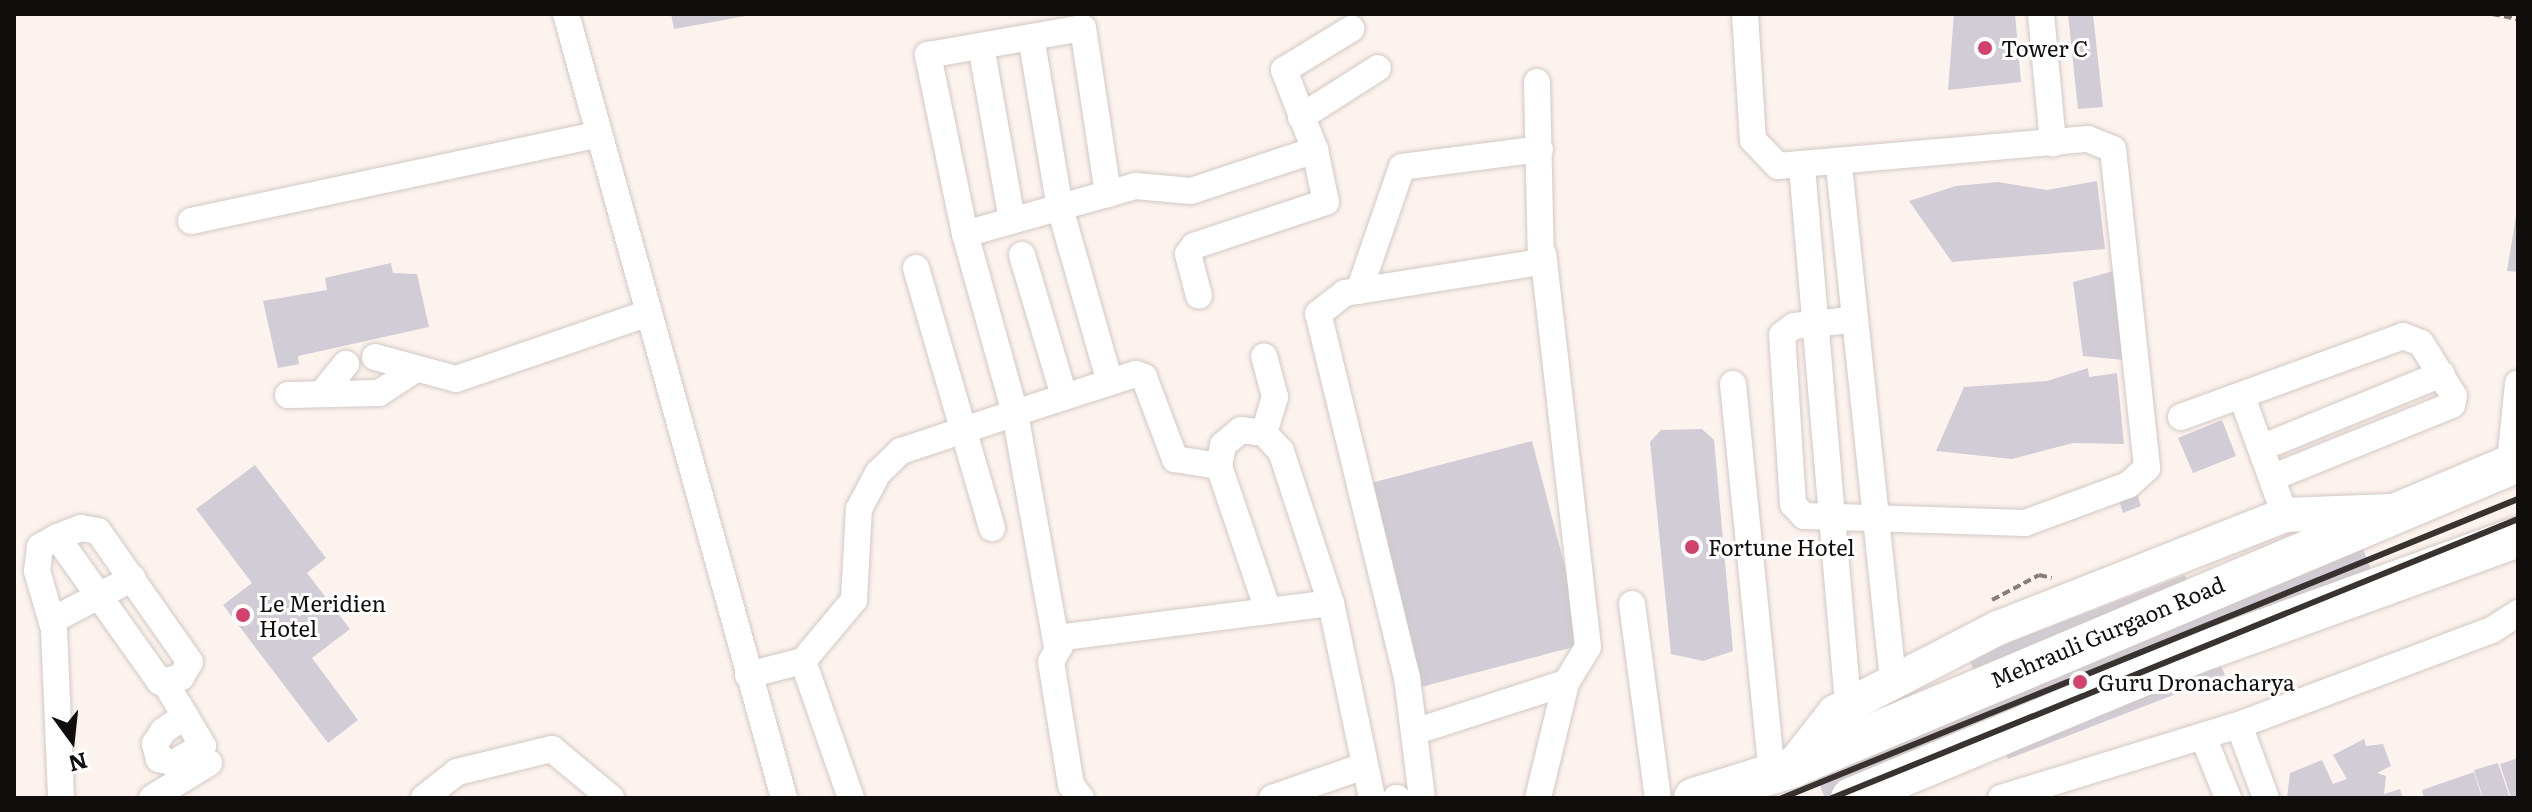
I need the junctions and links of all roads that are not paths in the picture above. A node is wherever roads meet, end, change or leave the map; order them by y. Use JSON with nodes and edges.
{"nodes":[{"id":1,"x":566,"y":14,"type":"edge"},
{"id":2,"x":1745,"y":14,"type":"edge"},
{"id":3,"x":2041,"y":14,"type":"edge"},
{"id":4,"x":1351,"y":29,"type":"dead end"},
{"id":5,"x":1031,"y":37,"type":"junction"},
{"id":6,"x":981,"y":46,"type":"junction"},
{"id":7,"x":1378,"y":68,"type":"dead end"},
{"id":8,"x":1537,"y":82,"type":"dead end"},
{"id":9,"x":1301,"y":117,"type":"junction"},
{"id":10,"x":594,"y":135,"type":"junction"},
{"id":11,"x":2053,"y":143,"type":"junction"},
{"id":12,"x":1540,"y":149,"type":"junction"},
{"id":13,"x":1315,"y":150,"type":"junction"},
{"id":14,"x":1839,"y":166,"type":"junction"},
{"id":15,"x":1802,"y":167,"type":"junction"},
{"id":16,"x":1108,"y":194,"type":"junction"},
{"id":17,"x":1060,"y":208,"type":"junction"},
{"id":18,"x":1011,"y":215,"type":"junction"},
{"id":19,"x":191,"y":221,"type":"dead end"},
{"id":20,"x":965,"y":234,"type":"junction"},
{"id":21,"x":1022,"y":255,"type":"dead end"},
{"id":22,"x":1543,"y":255,"type":"junction"},
{"id":23,"x":916,"y":268,"type":"dead end"},
{"id":24,"x":1359,"y":291,"type":"junction"},
{"id":25,"x":1199,"y":296,"type":"dead end"},
{"id":26,"x":646,"y":314,"type":"junction"},
{"id":27,"x":1851,"y":320,"type":"junction"},
{"id":28,"x":1816,"y":324,"type":"junction"},
{"id":29,"x":1264,"y":356,"type":"dead end"},
{"id":30,"x":375,"y":357,"type":"dead end"},
{"id":31,"x":346,"y":364,"type":"dead end"},
{"id":32,"x":411,"y":372,"type":"junction"},
{"id":33,"x":2442,"y":374,"type":"junction"},
{"id":34,"x":1110,"y":382,"type":"junction"},
{"id":35,"x":2518,"y":383,"type":"edge"},
{"id":36,"x":1733,"y":384,"type":"dead end"},
{"id":37,"x":324,"y":391,"type":"junction"},
{"id":38,"x":288,"y":395,"type":"dead end"},
{"id":39,"x":1064,"y":396,"type":"junction"},
{"id":40,"x":2242,"y":397,"type":"junction"},
{"id":41,"x":1015,"y":413,"type":"junction"},
{"id":42,"x":2181,"y":417,"type":"dead end"},
{"id":43,"x":964,"y":431,"type":"junction"},
{"id":44,"x":1264,"y":433,"type":"junction"},
{"id":45,"x":2263,"y":447,"type":"junction"},
{"id":46,"x":2514,"y":462,"type":"edge"},
{"id":47,"x":1219,"y":466,"type":"junction"},
{"id":48,"x":2274,"y":477,"type":"junction"},
{"id":49,"x":2391,"y":511,"type":"junction"},
{"id":50,"x":1873,"y":514,"type":"junction"},
{"id":51,"x":2285,"y":515,"type":"junction"},
{"id":52,"x":1834,"y":516,"type":"junction"},
{"id":53,"x":992,"y":528,"type":"dead end"},
{"id":54,"x":57,"y":537,"type":"junction"},
{"id":55,"x":2518,"y":537,"type":"edge"},
{"id":56,"x":133,"y":578,"type":"junction"},
{"id":57,"x":98,"y":598,"type":"junction"},
{"id":58,"x":1331,"y":603,"type":"junction"},
{"id":59,"x":1632,"y":604,"type":"dead end"},
{"id":60,"x":1268,"y":610,"type":"junction"},
{"id":61,"x":2518,"y":613,"type":"edge"},
{"id":62,"x":53,"y":620,"type":"junction"},
{"id":63,"x":1057,"y":647,"type":"junction"},
{"id":64,"x":803,"y":661,"type":"junction"},
{"id":65,"x":748,"y":675,"type":"junction"},
{"id":66,"x":1893,"y":680,"type":"junction"},
{"id":67,"x":1566,"y":683,"type":"junction"},
{"id":68,"x":166,"y":684,"type":"junction"},
{"id":69,"x":1848,"y":704,"type":"junction"},
{"id":70,"x":185,"y":716,"type":"dead end"},
{"id":71,"x":2239,"y":725,"type":"junction"},
{"id":72,"x":1417,"y":731,"type":"junction"},
{"id":73,"x":2203,"y":736,"type":"junction"},
{"id":74,"x":209,"y":763,"type":"dead end"},
{"id":75,"x":1364,"y":766,"type":"junction"},
{"id":76,"x":1782,"y":771,"type":"junction"},
{"id":77,"x":61,"y":798,"type":"edge"},
{"id":78,"x":152,"y":798,"type":"edge"},
{"id":79,"x":424,"y":798,"type":"edge"},
{"id":80,"x":611,"y":798,"type":"edge"},
{"id":81,"x":784,"y":798,"type":"edge"},
{"id":82,"x":851,"y":798,"type":"edge"},
{"id":83,"x":1081,"y":798,"type":"edge"},
{"id":84,"x":1272,"y":798,"type":"edge"},
{"id":85,"x":1372,"y":798,"type":"edge"},
{"id":86,"x":1422,"y":798,"type":"edge"},
{"id":87,"x":1538,"y":798,"type":"edge"},
{"id":88,"x":1658,"y":798,"type":"edge"},
{"id":89,"x":1694,"y":798,"type":"edge"},
{"id":90,"x":1851,"y":798,"type":"edge"},
{"id":91,"x":2001,"y":798,"type":"edge"},
{"id":92,"x":2228,"y":798,"type":"edge"},
{"id":93,"x":2266,"y":798,"type":"edge"}],
"edges":[{"from":1,"to":10,"type":"street"},
{"from":2,"to":15,"type":"street"},
{"from":3,"to":11,"type":"street"},
{"from":4,"to":9,"type":"street"},
{"from":5,"to":6,"type":"street"},
{"from":5,"to":16,"type":"street"},
{"from":5,"to":17,"type":"street"},
{"from":6,"to":18,"type":"street"},
{"from":6,"to":20,"type":"street"},
{"from":7,"to":9,"type":"street"},
{"from":8,"to":12,"type":"street"},
{"from":9,"to":13,"type":"street"},
{"from":10,"to":19,"type":"street"},
{"from":10,"to":26,"type":"street"},
{"from":11,"to":14,"type":"street"},
{"from":11,"to":50,"type":"street"},
{"from":12,"to":22,"type":"street"},
{"from":12,"to":24,"type":"street"},
{"from":13,"to":16,"type":"street"},
{"from":13,"to":25,"type":"street"},
{"from":14,"to":15,"type":"street"},
{"from":14,"to":27,"type":"street"},
{"from":15,"to":28,"type":"street"},
{"from":16,"to":17,"type":"street"},
{"from":17,"to":18,"type":"street"},
{"from":17,"to":34,"type":"street"},
{"from":18,"to":20,"type":"street"},
{"from":20,"to":41,"type":"street"},
{"from":21,"to":39,"type":"street"},
{"from":22,"to":24,"type":"street"},
{"from":22,"to":67,"type":"street"},
{"from":23,"to":43,"type":"street"},
{"from":24,"to":72,"type":"street"},
{"from":26,"to":32,"type":"street"},
{"from":26,"to":65,"type":"street"},
{"from":27,"to":28,"type":"street"},
{"from":27,"to":50,"type":"street"},
{"from":28,"to":52,"type":"street"},
{"from":28,"to":52,"type":"street"},
{"from":29,"to":44,"type":"street"},
{"from":30,"to":32,"type":"street"},
{"from":31,"to":37,"type":"street"},
{"from":32,"to":37,"type":"street"},
{"from":33,"to":40,"type":"street"},
{"from":33,"to":45,"type":"street"},
{"from":33,"to":48,"type":"street"},
{"from":34,"to":39,"type":"street"},
{"from":34,"to":47,"type":"street"},
{"from":35,"to":46,"type":"street"},
{"from":36,"to":76,"type":"street"},
{"from":37,"to":38,"type":"street"},
{"from":39,"to":41,"type":"street"},
{"from":40,"to":42,"type":"street"},
{"from":40,"to":45,"type":"street"},
{"from":41,"to":43,"type":"street"},
{"from":41,"to":63,"type":"street"},
{"from":43,"to":53,"type":"street"},
{"from":43,"to":64,"type":"street"},
{"from":44,"to":47,"type":"street"},
{"from":44,"to":58,"type":"street"},
{"from":45,"to":48,"type":"street"},
{"from":46,"to":49,"type":"highway","name":"Mehrauli Gurgaon Road"},
{"from":47,"to":60,"type":"street"},
{"from":48,"to":51,"type":"street"},
{"from":49,"to":51,"type":"main road"},
{"from":49,"to":76,"type":"highway","name":"Mehrauli Gurgaon Road"},
{"from":50,"to":52,"type":"street"},
{"from":50,"to":66,"type":"street"},
{"from":51,"to":66,"type":"main road"},
{"from":52,"to":69,"type":"street"},
{"from":54,"to":56,"type":"street"},
{"from":54,"to":57,"type":"street"},
{"from":54,"to":62,"type":"street"},
{"from":55,"to":90,"type":"highway"},
{"from":56,"to":57,"type":"street"},
{"from":56,"to":68,"type":"street"},
{"from":57,"to":62,"type":"street"},
{"from":57,"to":68,"type":"street"},
{"from":58,"to":60,"type":"street"},
{"from":58,"to":75,"type":"street"},
{"from":59,"to":88,"type":"street"},
{"from":60,"to":63,"type":"street"},
{"from":61,"to":71,"type":"street"},
{"from":62,"to":77,"type":"street"},
{"from":63,"to":83,"type":"street"},
{"from":64,"to":65,"type":"street"},
{"from":64,"to":82,"type":"street"},
{"from":65,"to":81,"type":"street"},
{"from":66,"to":69,"type":"main road"},
{"from":67,"to":72,"type":"street"},
{"from":67,"to":87,"type":"street"},
{"from":68,"to":70,"type":"street"},
{"from":69,"to":76,"type":"main road"},
{"from":71,"to":73,"type":"street"},
{"from":71,"to":93,"type":"street"},
{"from":72,"to":86,"type":"street"},
{"from":73,"to":91,"type":"street"},
{"from":73,"to":92,"type":"street"},
{"from":74,"to":78,"type":"street"},
{"from":75,"to":84,"type":"street"},
{"from":75,"to":85,"type":"street"},
{"from":76,"to":89,"type":"highway","name":"Mehrauli Gurgaon Road"},
{"from":79,"to":80,"type":"street"}]}
